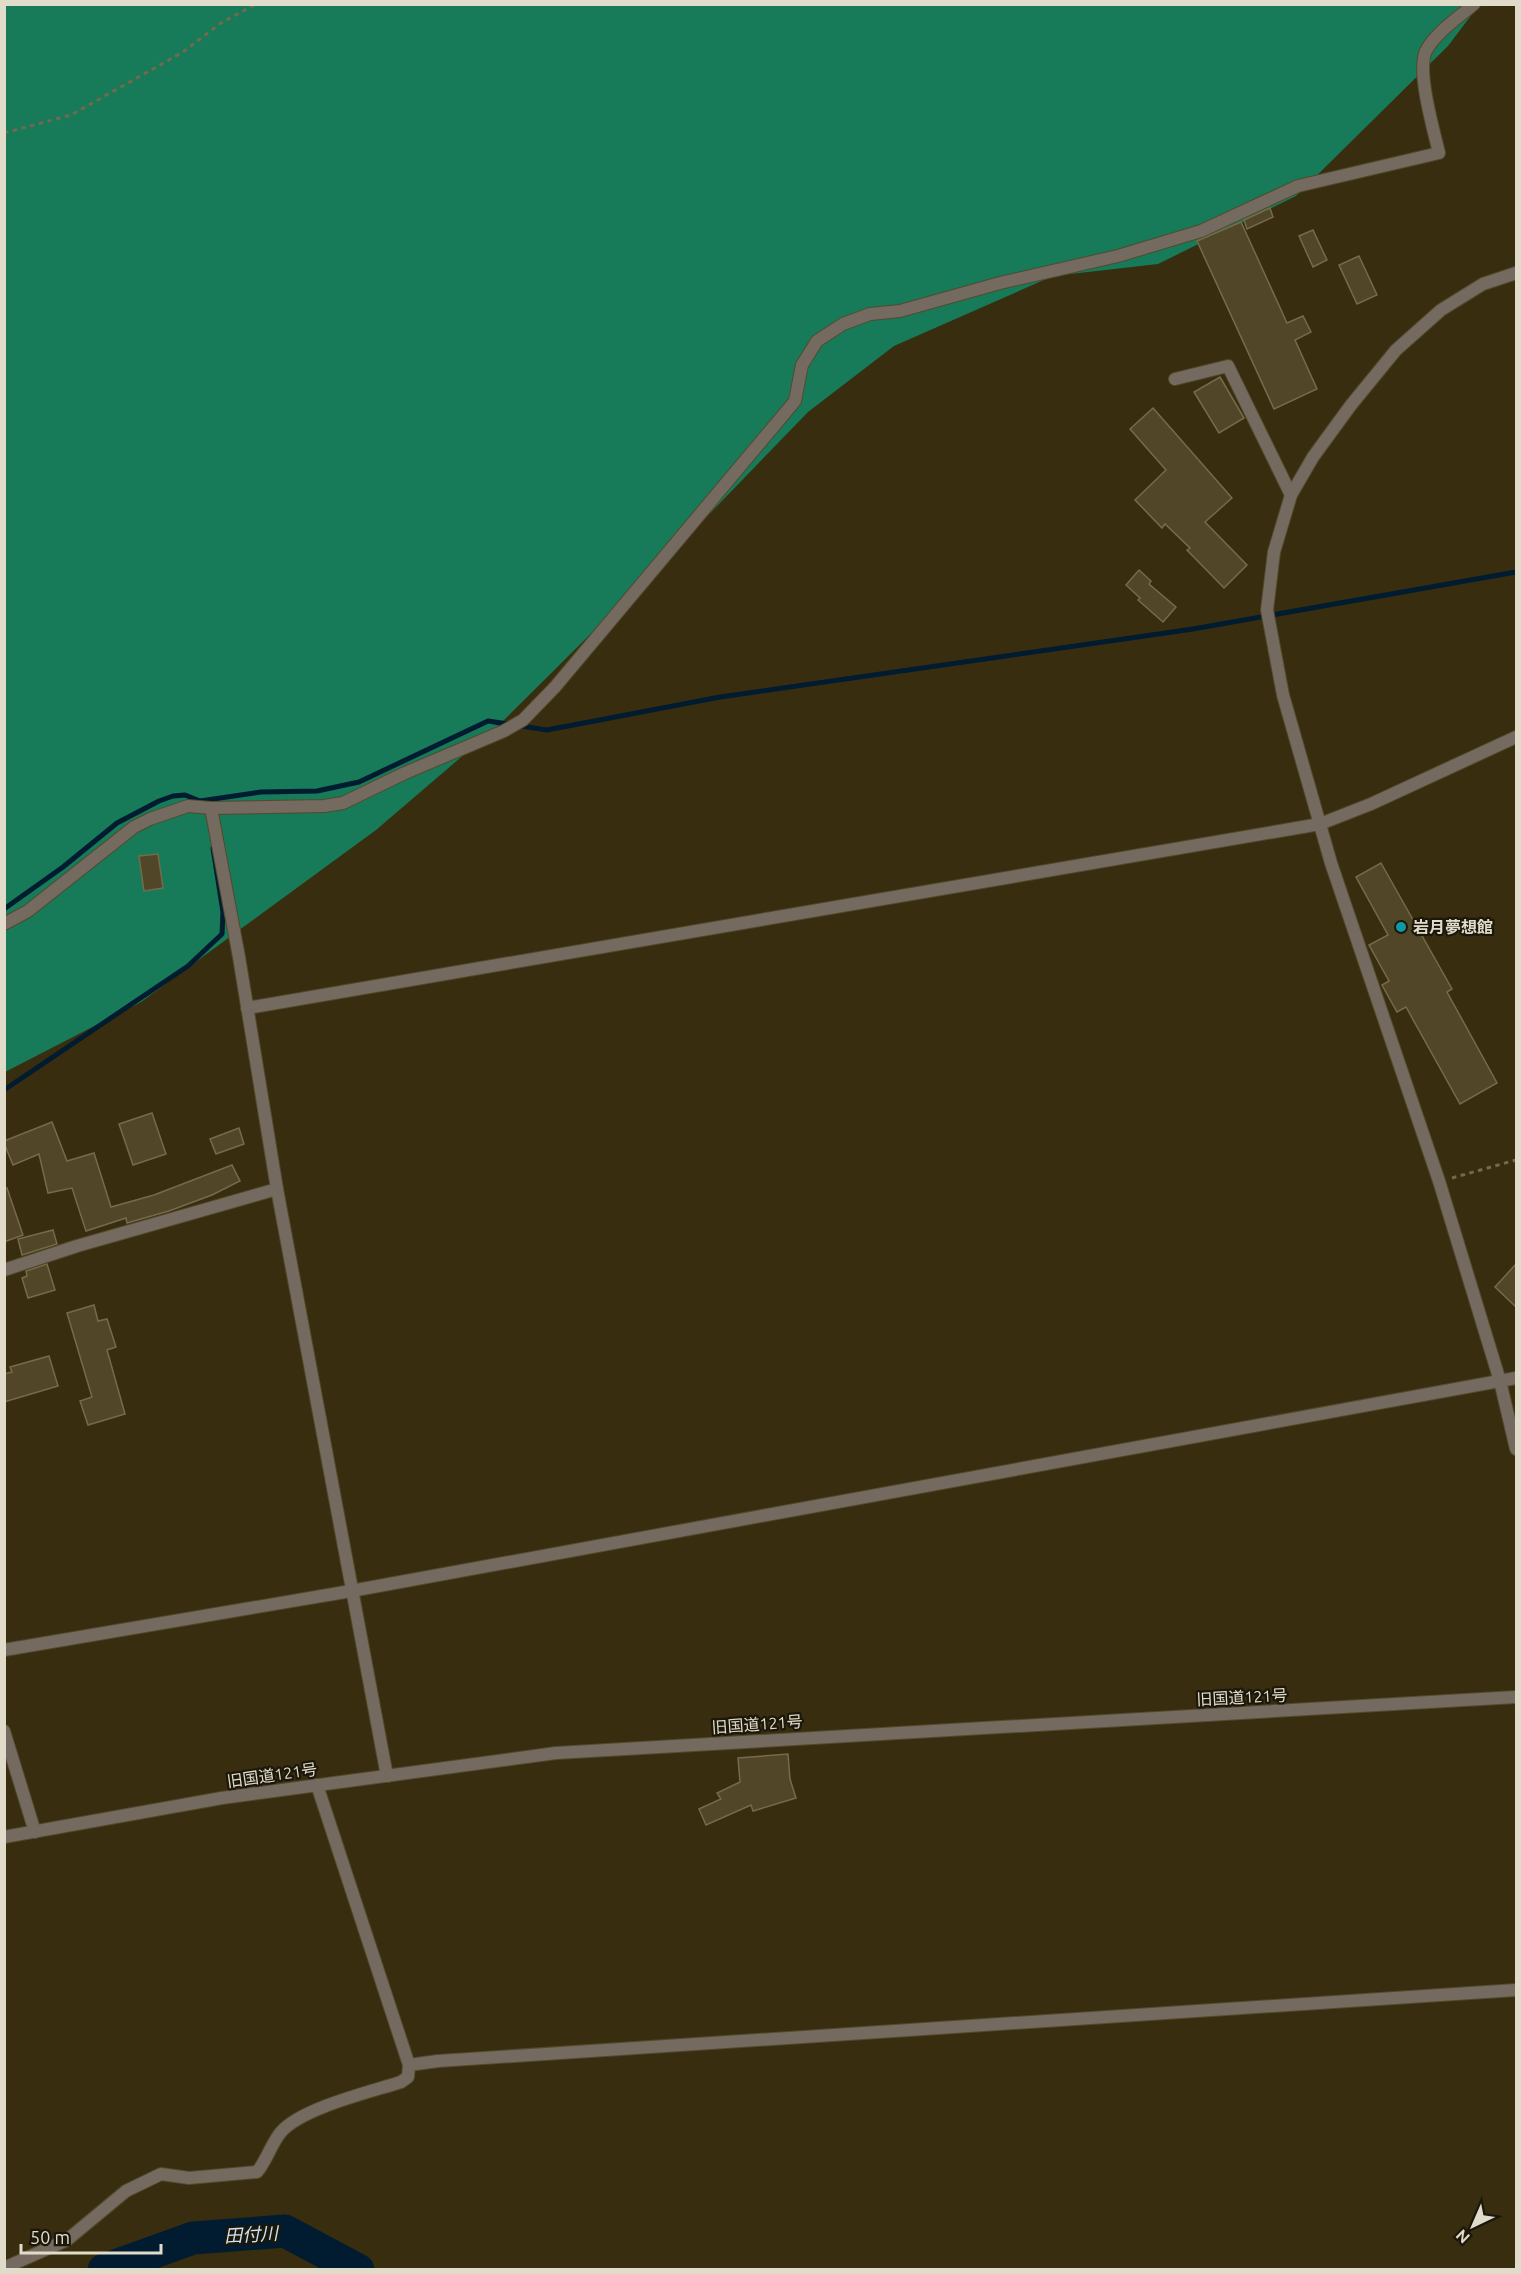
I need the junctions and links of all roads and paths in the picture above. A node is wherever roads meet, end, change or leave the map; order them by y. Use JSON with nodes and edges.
{"nodes":[{"id":1,"x":256,"y":4,"type":"edge"},
{"id":2,"x":1474,"y":4,"type":"edge"},
{"id":3,"x":4,"y":133,"type":"edge"},
{"id":4,"x":1516,"y":273,"type":"edge"},
{"id":5,"x":1175,"y":379,"type":"dead end"},
{"id":6,"x":1291,"y":495,"type":"junction"},
{"id":7,"x":1516,"y":737,"type":"edge"},
{"id":8,"x":211,"y":808,"type":"junction"},
{"id":9,"x":1320,"y":824,"type":"junction"},
{"id":10,"x":4,"y":924,"type":"edge"},
{"id":11,"x":247,"y":1008,"type":"junction"},
{"id":12,"x":1516,"y":1160,"type":"edge"},
{"id":13,"x":1439,"y":1181,"type":"junction"},
{"id":14,"x":277,"y":1189,"type":"junction"},
{"id":15,"x":4,"y":1270,"type":"edge"},
{"id":16,"x":1516,"y":1378,"type":"edge"},
{"id":17,"x":1500,"y":1381,"type":"junction"},
{"id":18,"x":1516,"y":1449,"type":"edge"},
{"id":19,"x":351,"y":1591,"type":"junction"},
{"id":20,"x":4,"y":1650,"type":"edge"},
{"id":21,"x":1516,"y":1697,"type":"edge"},
{"id":22,"x":4,"y":1731,"type":"edge"},
{"id":23,"x":387,"y":1776,"type":"junction"},
{"id":24,"x":317,"y":1785,"type":"junction"},
{"id":25,"x":35,"y":1832,"type":"junction"},
{"id":26,"x":4,"y":1837,"type":"edge"},
{"id":27,"x":1516,"y":1990,"type":"edge"},
{"id":28,"x":409,"y":2065,"type":"junction"},
{"id":29,"x":4,"y":2268,"type":"edge"}],
"edges":[{"from":1,"to":3,"type":"path"},
{"from":2,"to":8,"type":"street"},
{"from":4,"to":6,"type":"street"},
{"from":5,"to":6,"type":"street"},
{"from":6,"to":9,"type":"street"},
{"from":7,"to":9,"type":"street"},
{"from":8,"to":10,"type":"street"},
{"from":8,"to":11,"type":"street"},
{"from":9,"to":11,"type":"street"},
{"from":9,"to":13,"type":"street"},
{"from":11,"to":14,"type":"street"},
{"from":12,"to":13,"type":"path"},
{"from":13,"to":17,"type":"street"},
{"from":14,"to":15,"type":"street"},
{"from":14,"to":19,"type":"street"},
{"from":16,"to":17,"type":"street"},
{"from":17,"to":18,"type":"street"},
{"from":17,"to":19,"type":"street"},
{"from":19,"to":20,"type":"street"},
{"from":19,"to":23,"type":"street"},
{"from":21,"to":23,"type":"street","name":"旧国道121号"},
{"from":22,"to":25,"type":"street"},
{"from":23,"to":24,"type":"street","name":"旧国道121号"},
{"from":24,"to":25,"type":"street","name":"旧国道121号"},
{"from":24,"to":28,"type":"street"},
{"from":25,"to":26,"type":"street","name":"旧国道121号"},
{"from":27,"to":28,"type":"street"},
{"from":28,"to":29,"type":"street"}]}
